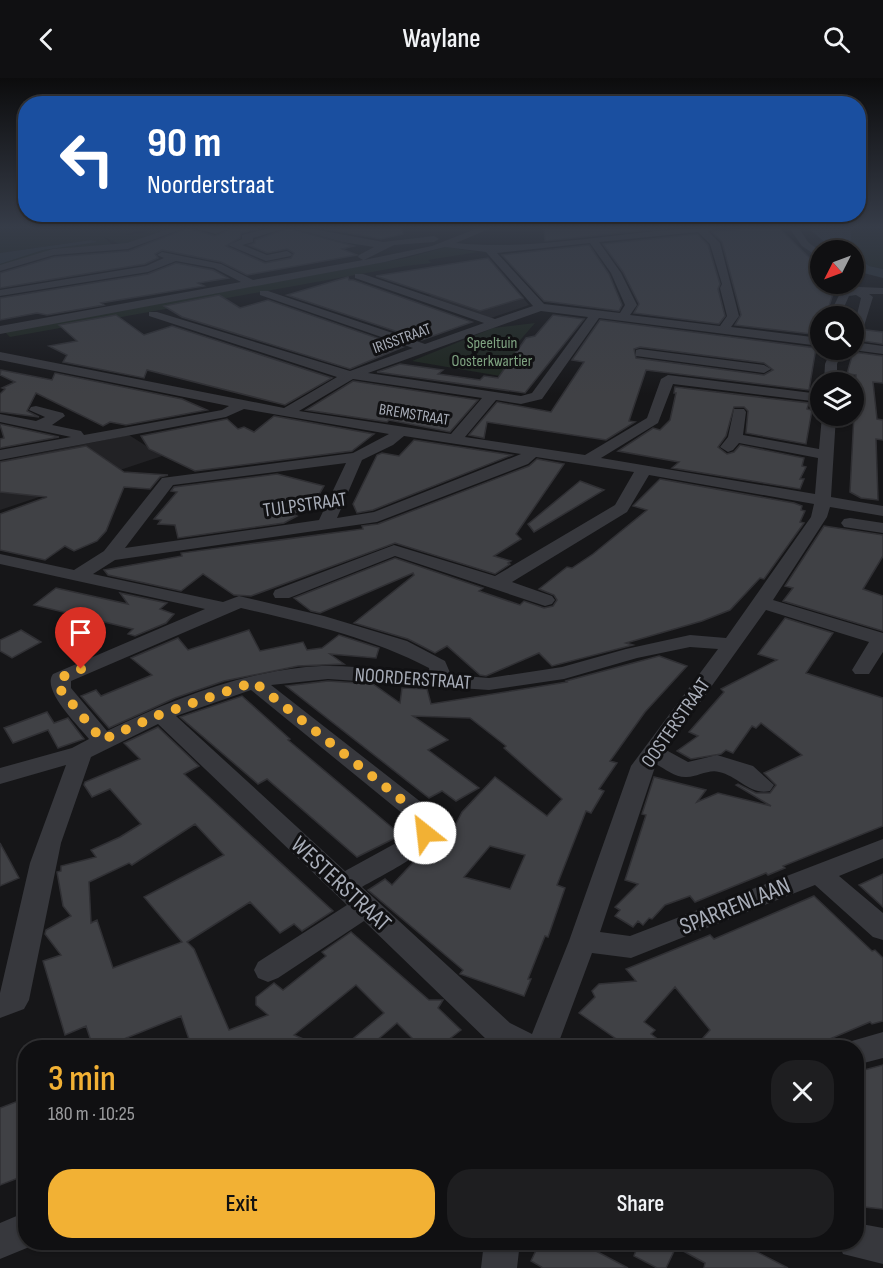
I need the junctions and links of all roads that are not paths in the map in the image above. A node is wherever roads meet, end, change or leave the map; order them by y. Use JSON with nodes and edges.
{"nodes":[{"id":1,"x":55,"y":284,"type":"edge"},
{"id":2,"x":220,"y":284,"type":"edge"},
{"id":3,"x":227,"y":284,"type":"edge"},
{"id":4,"x":317,"y":284,"type":"edge"},
{"id":5,"x":381,"y":284,"type":"edge"},
{"id":6,"x":519,"y":284,"type":"edge"},
{"id":7,"x":621,"y":284,"type":"edge"},
{"id":8,"x":727,"y":284,"type":"edge"},
{"id":9,"x":864,"y":289,"type":"edge"},
{"id":10,"x":883,"y":291,"type":"edge"},
{"id":11,"x":0,"y":293,"type":"edge"},
{"id":12,"x":264,"y":293,"type":"junction"},
{"id":13,"x":862,"y":294,"type":"edge"},
{"id":14,"x":540,"y":307,"type":"junction"},
{"id":15,"x":864,"y":308,"type":"edge"},
{"id":16,"x":153,"y":314,"type":"junction"},
{"id":17,"x":596,"y":314,"type":"junction"},
{"id":18,"x":623,"y":317,"type":"junction"},
{"id":19,"x":494,"y":323,"type":"junction"},
{"id":20,"x":0,"y":324,"type":"edge"},
{"id":21,"x":724,"y":329,"type":"junction"},
{"id":22,"x":0,"y":330,"type":"edge"},
{"id":23,"x":61,"y":330,"type":"dead end"},
{"id":24,"x":810,"y":341,"type":"edge"},
{"id":25,"x":864,"y":347,"type":"edge"},
{"id":26,"x":424,"y":348,"type":"junction"},
{"id":27,"x":883,"y":350,"type":"edge"},
{"id":28,"x":640,"y":353,"type":"dead end"},
{"id":29,"x":0,"y":356,"type":"edge"},
{"id":30,"x":676,"y":358,"type":"junction"},
{"id":31,"x":764,"y":369,"type":"dead end"},
{"id":32,"x":351,"y":375,"type":"junction"},
{"id":33,"x":668,"y":379,"type":"junction"},
{"id":34,"x":492,"y":396,"type":"junction"},
{"id":35,"x":810,"y":397,"type":"edge"},
{"id":36,"x":240,"y":405,"type":"junction"},
{"id":37,"x":36,"y":410,"type":"dead end"},
{"id":38,"x":739,"y":412,"type":"dead end"},
{"id":39,"x":286,"y":413,"type":"junction"},
{"id":40,"x":0,"y":418,"type":"edge"},
{"id":41,"x":38,"y":426,"type":"junction"},
{"id":42,"x":828,"y":426,"type":"edge"},
{"id":43,"x":401,"y":431,"type":"junction"},
{"id":44,"x":81,"y":440,"type":"junction"},
{"id":45,"x":454,"y":440,"type":"junction"},
{"id":46,"x":532,"y":452,"type":"junction"},
{"id":47,"x":0,"y":454,"type":"edge"},
{"id":48,"x":826,"y":455,"type":"junction"},
{"id":49,"x":356,"y":457,"type":"junction"},
{"id":50,"x":588,"y":461,"type":"junction"},
{"id":51,"x":644,"y":469,"type":"junction"},
{"id":52,"x":823,"y":501,"type":"junction"},
{"id":53,"x":883,"y":511,"type":"edge"},
{"id":54,"x":326,"y":523,"type":"junction"},
{"id":55,"x":850,"y":523,"type":"dead end"},
{"id":56,"x":883,"y":528,"type":"edge"},
{"id":57,"x":110,"y":555,"type":"junction"},
{"id":58,"x":0,"y":560,"type":"edge"},
{"id":59,"x":76,"y":576,"type":"junction"},
{"id":60,"x":497,"y":583,"type":"junction"},
{"id":61,"x":282,"y":594,"type":"dead end"},
{"id":62,"x":545,"y":600,"type":"dead end"},
{"id":63,"x":762,"y":603,"type":"junction"},
{"id":64,"x":232,"y":605,"type":"junction"},
{"id":65,"x":882,"y":639,"type":"edge"},
{"id":66,"x":732,"y":644,"type":"junction"},
{"id":67,"x":862,"y":670,"type":"dead end"},
{"id":68,"x":254,"y":682,"type":"junction"},
{"id":69,"x":439,"y":682,"type":"junction"},
{"id":70,"x":161,"y":714,"type":"junction"},
{"id":71,"x":91,"y":747,"type":"junction"},
{"id":72,"x":653,"y":753,"type":"junction"},
{"id":73,"x":0,"y":776,"type":"edge"},
{"id":74,"x":762,"y":785,"type":"dead end"},
{"id":75,"x":883,"y":848,"type":"edge"},
{"id":76,"x":818,"y":873,"type":"junction"},
{"id":77,"x":343,"y":885,"type":"junction"},
{"id":78,"x":365,"y":907,"type":"junction"},
{"id":79,"x":883,"y":929,"type":"edge"},
{"id":80,"x":583,"y":941,"type":"junction"},
{"id":81,"x":268,"y":970,"type":"dead end"},
{"id":82,"x":0,"y":1006,"type":"edge"},
{"id":83,"x":514,"y":1040,"type":"edge"},
{"id":84,"x":545,"y":1040,"type":"edge"},
{"id":85,"x":883,"y":1045,"type":"edge"},
{"id":86,"x":864,"y":1050,"type":"edge"},
{"id":87,"x":18,"y":1233,"type":"edge"},
{"id":88,"x":0,"y":1241,"type":"edge"},
{"id":89,"x":864,"y":1242,"type":"edge"},
{"id":90,"x":883,"y":1246,"type":"edge"},
{"id":91,"x":501,"y":1250,"type":"edge"},
{"id":92,"x":499,"y":1268,"type":"edge"}],
"edges":[{"from":1,"to":11,"type":"street"},
{"from":2,"to":20,"type":"street"},
{"from":3,"to":22,"type":"street"},
{"from":4,"to":12,"type":"street"},
{"from":5,"to":19,"type":"street"},
{"from":6,"to":14,"type":"street"},
{"from":7,"to":18,"type":"street"},
{"from":8,"to":21,"type":"street"},
{"from":9,"to":10,"type":"street"},
{"from":12,"to":16,"type":"street"},
{"from":12,"to":26,"type":"street"},
{"from":13,"to":15,"type":"street"},
{"from":14,"to":17,"type":"street","name":"IRISSTRAAT"},
{"from":14,"to":19,"type":"street","name":"IRISSTRAAT"},
{"from":16,"to":23,"type":"street"},
{"from":16,"to":32,"type":"street"},
{"from":17,"to":18,"type":"street","name":"IRISSTRAAT"},
{"from":17,"to":34,"type":"street"},
{"from":18,"to":21,"type":"street","name":"IRISSTRAAT"},
{"from":19,"to":26,"type":"street","name":"IRISSTRAAT"},
{"from":21,"to":24,"type":"street","name":"IRISSTRAAT"},
{"from":25,"to":27,"type":"street"},
{"from":26,"to":32,"type":"street","name":"IRISSTRAAT"},
{"from":28,"to":30,"type":"street"},
{"from":29,"to":36,"type":"street","name":"BREMSTRAAT"},
{"from":30,"to":31,"type":"street"},
{"from":30,"to":33,"type":"street"},
{"from":32,"to":34,"type":"street"},
{"from":32,"to":39,"type":"street","name":"IRISSTRAAT"},
{"from":33,"to":35,"type":"street"},
{"from":33,"to":50,"type":"street"},
{"from":34,"to":45,"type":"street"},
{"from":36,"to":39,"type":"street","name":"BREMSTRAAT"},
{"from":36,"to":44,"type":"street"},
{"from":37,"to":41,"type":"street"},
{"from":38,"to":48,"type":"street"},
{"from":39,"to":43,"type":"street","name":"BREMSTRAAT"},
{"from":40,"to":41,"type":"street"},
{"from":41,"to":44,"type":"street"},
{"from":42,"to":48,"type":"street","name":"OOSTERSTRAAT"},
{"from":43,"to":45,"type":"street","name":"BREMSTRAAT"},
{"from":43,"to":49,"type":"street"},
{"from":44,"to":47,"type":"street"},
{"from":45,"to":46,"type":"street","name":"BREMSTRAAT"},
{"from":46,"to":50,"type":"street","name":"BREMSTRAAT"},
{"from":46,"to":54,"type":"street","name":"TULPSTRAAT"},
{"from":48,"to":52,"type":"street","name":"OOSTERSTRAAT"},
{"from":49,"to":54,"type":"street"},
{"from":49,"to":57,"type":"street"},
{"from":50,"to":51,"type":"street","name":"BREMSTRAAT"},
{"from":51,"to":52,"type":"street","name":"BREMSTRAAT"},
{"from":51,"to":60,"type":"street"},
{"from":52,"to":53,"type":"street","name":"BREMSTRAAT"},
{"from":52,"to":63,"type":"street","name":"OOSTERSTRAAT"},
{"from":54,"to":57,"type":"street","name":"TULPSTRAAT"},
{"from":55,"to":56,"type":"street"},
{"from":57,"to":59,"type":"street","name":"TULPSTRAAT"},
{"from":58,"to":59,"type":"street"},
{"from":59,"to":64,"type":"street"},
{"from":60,"to":61,"type":"street"},
{"from":60,"to":62,"type":"street"},
{"from":63,"to":65,"type":"street"},
{"from":63,"to":66,"type":"street","name":"OOSTERSTRAAT"},
{"from":64,"to":69,"type":"street"},
{"from":64,"to":71,"type":"street"},
{"from":65,"to":67,"type":"street"},
{"from":66,"to":69,"type":"street","name":"NOORDERSTRAAT"},
{"from":66,"to":72,"type":"street","name":"OOSTERSTRAAT"},
{"from":68,"to":69,"type":"street","name":"NOORDERSTRAAT"},
{"from":68,"to":70,"type":"street","name":"NOORDERSTRAAT"},
{"from":68,"to":77,"type":"street"},
{"from":70,"to":71,"type":"street","name":"NOORDERSTRAAT"},
{"from":70,"to":77,"type":"street","name":"WESTERSTRAAT"},
{"from":71,"to":73,"type":"street","name":"NOORDERSTRAAT"},
{"from":71,"to":82,"type":"street"},
{"from":72,"to":74,"type":"street"},
{"from":72,"to":80,"type":"street","name":"OOSTERSTRAAT"},
{"from":75,"to":76,"type":"street","name":"SPARRENLAAN"},
{"from":76,"to":79,"type":"street"},
{"from":76,"to":80,"type":"street","name":"SPARRENLAAN"},
{"from":77,"to":78,"type":"street","name":"WESTERSTRAAT"},
{"from":78,"to":81,"type":"street"},
{"from":78,"to":83,"type":"street","name":"WESTERSTRAAT"},
{"from":80,"to":84,"type":"street","name":"OOSTERSTRAAT"},
{"from":85,"to":86,"type":"street"},
{"from":87,"to":88,"type":"street"},
{"from":89,"to":90,"type":"street"},
{"from":91,"to":92,"type":"street"}]}
